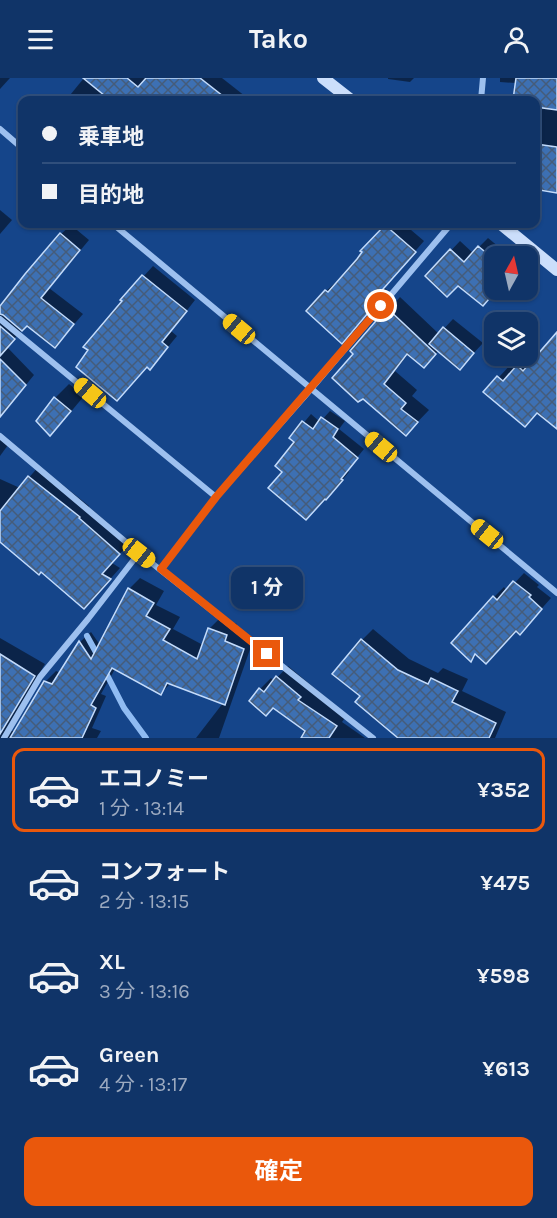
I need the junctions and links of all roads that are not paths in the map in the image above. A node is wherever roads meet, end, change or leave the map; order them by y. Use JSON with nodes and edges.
{"nodes":[{"id":1,"x":323,"y":78,"type":"edge"},
{"id":2,"x":483,"y":78,"type":"edge"},
{"id":3,"x":346,"y":96,"type":"edge"},
{"id":4,"x":481,"y":96,"type":"edge"},
{"id":5,"x":0,"y":129,"type":"edge"},
{"id":6,"x":18,"y":145,"type":"edge"},
{"id":7,"x":118,"y":228,"type":"edge"},
{"id":8,"x":448,"y":228,"type":"edge"},
{"id":9,"x":506,"y":228,"type":"edge"},
{"id":10,"x":557,"y":270,"type":"edge"},
{"id":11,"x":0,"y":319,"type":"edge"},
{"id":12,"x":311,"y":389,"type":"junction"},
{"id":13,"x":0,"y":436,"type":"edge"},
{"id":14,"x":216,"y":497,"type":"junction"},
{"id":15,"x":139,"y":553,"type":"junction"},
{"id":16,"x":161,"y":569,"type":"junction"},
{"id":17,"x":557,"y":593,"type":"edge"},
{"id":18,"x":4,"y":738,"type":"edge"},
{"id":19,"x":373,"y":738,"type":"edge"}],
"edges":[{"from":1,"to":3,"type":"main road"},
{"from":2,"to":4,"type":"street"},
{"from":5,"to":6,"type":"street"},
{"from":7,"to":12,"type":"street"},
{"from":8,"to":12,"type":"street"},
{"from":9,"to":10,"type":"main road"},
{"from":11,"to":14,"type":"street"},
{"from":12,"to":14,"type":"street"},
{"from":12,"to":17,"type":"street"},
{"from":13,"to":15,"type":"street"},
{"from":14,"to":16,"type":"street"},
{"from":15,"to":16,"type":"street"},
{"from":15,"to":18,"type":"street"},
{"from":16,"to":19,"type":"street"}]}
